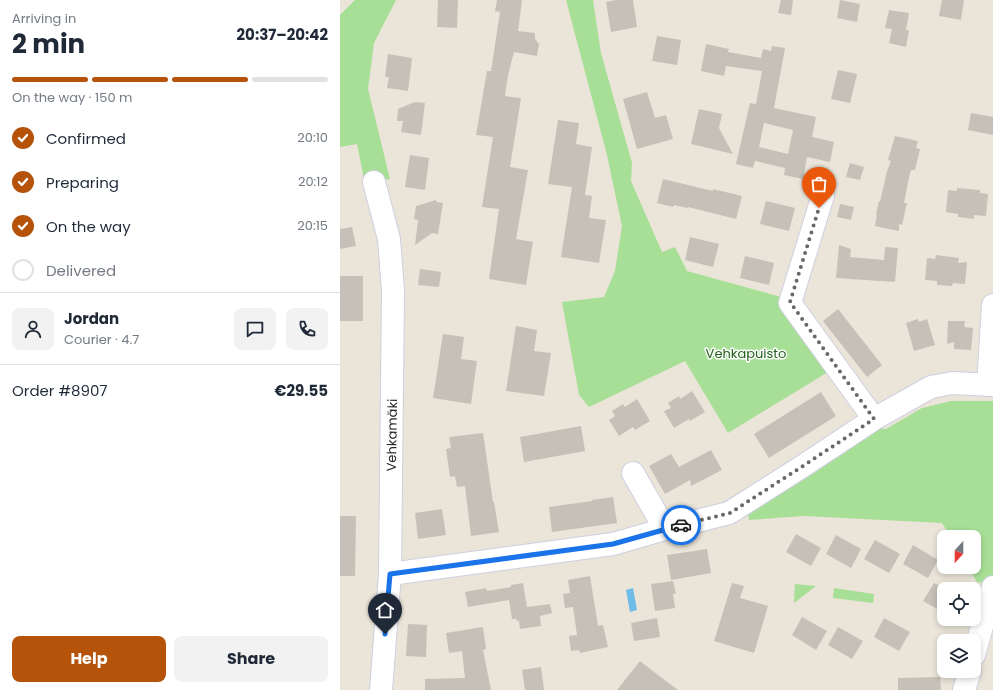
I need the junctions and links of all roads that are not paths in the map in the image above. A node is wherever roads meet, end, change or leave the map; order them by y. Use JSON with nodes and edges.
{"nodes":[{"id":1,"x":374,"y":182,"type":"dead end"},
{"id":2,"x":823,"y":195,"type":"dead end"},
{"id":3,"x":993,"y":305,"type":"edge"},
{"id":4,"x":990,"y":385,"type":"edge"},
{"id":5,"x":874,"y":419,"type":"junction"},
{"id":6,"x":633,"y":473,"type":"dead end"},
{"id":7,"x":666,"y":529,"type":"junction"},
{"id":8,"x":390,"y":574,"type":"junction"},
{"id":9,"x":993,"y":587,"type":"edge"},
{"id":10,"x":980,"y":634,"type":"edge"},
{"id":11,"x":968,"y":678,"type":"edge"},
{"id":12,"x":381,"y":690,"type":"edge"},
{"id":13,"x":964,"y":690,"type":"edge"}],
"edges":[{"from":1,"to":8,"type":"street","name":"Vehkamäki"},
{"from":2,"to":5,"type":"street"},
{"from":3,"to":4,"type":"street"},
{"from":4,"to":5,"type":"street"},
{"from":5,"to":7,"type":"street"},
{"from":6,"to":7,"type":"street"},
{"from":7,"to":8,"type":"street"},
{"from":8,"to":12,"type":"street","name":"Vehkamäki"},
{"from":9,"to":10,"type":"street"},
{"from":11,"to":13,"type":"street"}]}
